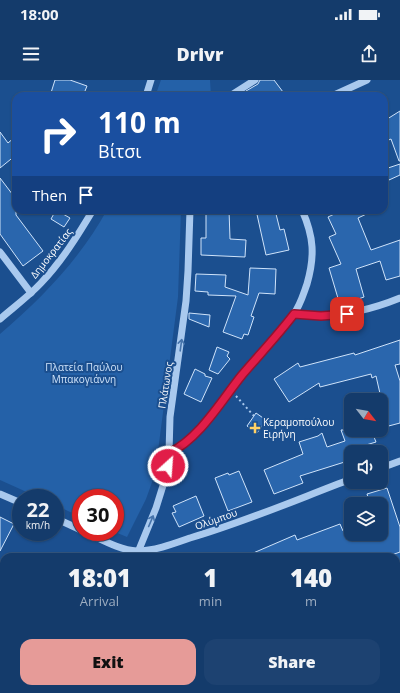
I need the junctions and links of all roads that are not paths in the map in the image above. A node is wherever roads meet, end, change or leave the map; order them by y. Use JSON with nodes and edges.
{"nodes":[{"id":1,"x":152,"y":80,"type":"edge"},
{"id":2,"x":255,"y":80,"type":"edge"},
{"id":3,"x":367,"y":80,"type":"edge"},
{"id":4,"x":148,"y":92,"type":"edge"},
{"id":5,"x":236,"y":92,"type":"edge"},
{"id":6,"x":341,"y":92,"type":"edge"},
{"id":7,"x":90,"y":214,"type":"edge"},
{"id":8,"x":190,"y":214,"type":"edge"},
{"id":9,"x":303,"y":214,"type":"edge"},
{"id":10,"x":0,"y":252,"type":"edge"},
{"id":11,"x":31,"y":293,"type":"junction"},
{"id":12,"x":400,"y":298,"type":"edge"},
{"id":13,"x":294,"y":314,"type":"junction"},
{"id":14,"x":0,"y":319,"type":"edge"},
{"id":15,"x":169,"y":453,"type":"junction"},
{"id":16,"x":400,"y":461,"type":"edge"},
{"id":17,"x":388,"y":465,"type":"edge"},
{"id":18,"x":344,"y":481,"type":"edge"},
{"id":19,"x":0,"y":494,"type":"edge"},
{"id":20,"x":12,"y":499,"type":"edge"},
{"id":21,"x":105,"y":541,"type":"edge"},
{"id":22,"x":134,"y":553,"type":"edge"},
{"id":23,"x":137,"y":553,"type":"edge"},
{"id":24,"x":140,"y":553,"type":"edge"}],
"edges":[{"from":1,"to":4,"type":"street"},
{"from":2,"to":5,"type":"street"},
{"from":3,"to":6,"type":"street"},
{"from":7,"to":11,"type":"street","name":"Δημοκρατίας"},
{"from":15,"to":8,"type":"street","name":"Πλάτωνος","one_way":true},
{"from":9,"to":13,"type":"street"},
{"from":10,"to":11,"type":"street"},
{"from":11,"to":14,"type":"street","name":"Δημοκρατίας"},
{"from":12,"to":13,"type":"street"},
{"from":13,"to":15,"type":"street"},
{"from":23,"to":15,"type":"street","name":"Πλάτωνος","one_way":true},
{"from":16,"to":17,"type":"street"},
{"from":18,"to":24,"type":"street","name":"Ολύμπου"},
{"from":19,"to":20,"type":"street"},
{"from":21,"to":22,"type":"street","name":"Ολύμπου"}]}
